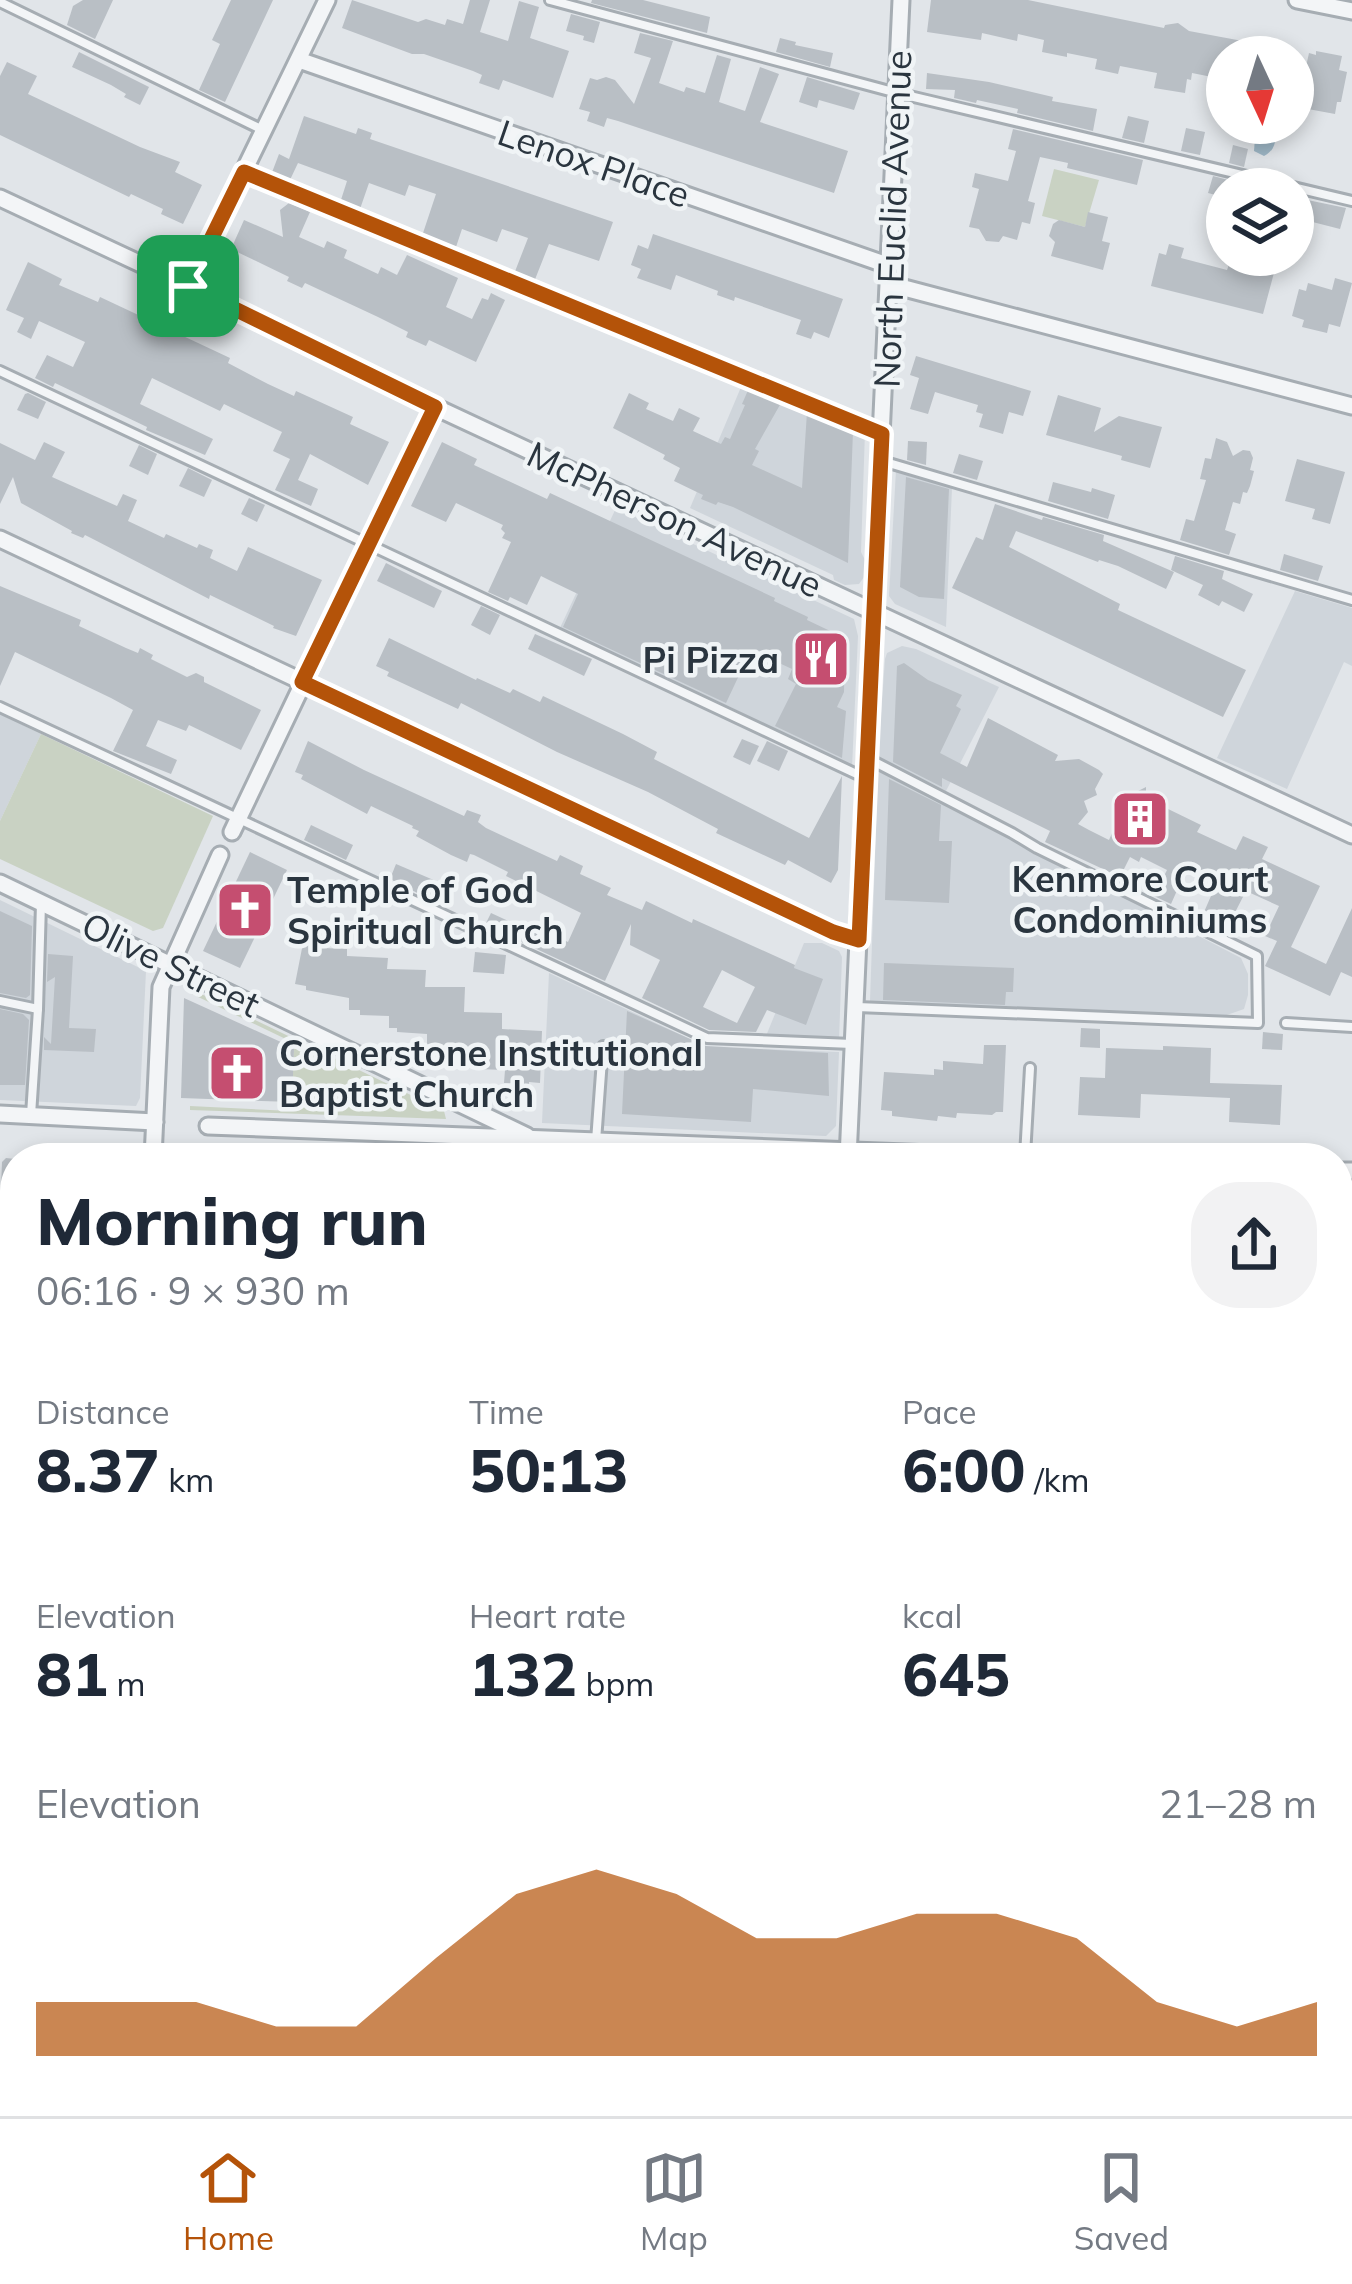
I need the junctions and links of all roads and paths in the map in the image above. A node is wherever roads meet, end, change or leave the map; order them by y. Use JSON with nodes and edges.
{"nodes":[{"id":1,"x":327,"y":0,"type":"edge"},
{"id":2,"x":550,"y":0,"type":"edge"},
{"id":3,"x":901,"y":0,"type":"edge"},
{"id":4,"x":1297,"y":0,"type":"edge"},
{"id":5,"x":0,"y":2,"type":"edge"},
{"id":6,"x":1352,"y":11,"type":"edge"},
{"id":7,"x":299,"y":60,"type":"junction"},
{"id":8,"x":897,"y":93,"type":"junction"},
{"id":9,"x":265,"y":130,"type":"junction"},
{"id":10,"x":244,"y":172,"type":"junction"},
{"id":11,"x":0,"y":198,"type":"edge"},
{"id":12,"x":1352,"y":201,"type":"edge"},
{"id":13,"x":890,"y":266,"type":"junction"},
{"id":14,"x":889,"y":284,"type":"junction"},
{"id":15,"x":188,"y":286,"type":"junction"},
{"id":16,"x":0,"y":371,"type":"edge"},
{"id":17,"x":1352,"y":406,"type":"edge"},
{"id":18,"x":435,"y":407,"type":"junction"},
{"id":19,"x":882,"y":434,"type":"junction"},
{"id":20,"x":881,"y":461,"type":"junction"},
{"id":21,"x":0,"y":539,"type":"edge"},
{"id":22,"x":368,"y":542,"type":"junction"},
{"id":23,"x":1352,"y":599,"type":"edge"},
{"id":24,"x":874,"y":612,"type":"junction"},
{"id":25,"x":302,"y":682,"type":"junction"},
{"id":26,"x":0,"y":707,"type":"edge"},
{"id":27,"x":868,"y":758,"type":"junction"},
{"id":28,"x":866,"y":778,"type":"junction"},
{"id":29,"x":234,"y":826,"type":"junction"},
{"id":30,"x":1352,"y":835,"type":"edge"},
{"id":31,"x":220,"y":855,"type":"dead end"},
{"id":32,"x":0,"y":883,"type":"edge"},
{"id":33,"x":41,"y":902,"type":"junction"},
{"id":34,"x":859,"y":940,"type":"junction"},
{"id":35,"x":170,"y":963,"type":"junction"},
{"id":36,"x":0,"y":1000,"type":"edge"},
{"id":37,"x":856,"y":1007,"type":"junction"},
{"id":38,"x":38,"y":1009,"type":"junction"},
{"id":39,"x":1286,"y":1023,"type":"dead end"},
{"id":40,"x":1352,"y":1027,"type":"edge"},
{"id":41,"x":854,"y":1044,"type":"junction"},
{"id":42,"x":603,"y":1046,"type":"dead end"},
{"id":43,"x":1030,"y":1068,"type":"dead end"},
{"id":44,"x":0,"y":1114,"type":"edge"},
{"id":45,"x":31,"y":1115,"type":"junction"},
{"id":46,"x":155,"y":1122,"type":"junction"},
{"id":47,"x":208,"y":1126,"type":"dead end"},
{"id":48,"x":535,"y":1140,"type":"junction"},
{"id":49,"x":596,"y":1142,"type":"junction"},
{"id":50,"x":154,"y":1143,"type":"edge"},
{"id":51,"x":604,"y":1143,"type":"edge"},
{"id":52,"x":850,"y":1143,"type":"edge"},
{"id":53,"x":1026,"y":1143,"type":"edge"}],
"edges":[{"from":1,"to":7,"type":"street"},
{"from":2,"to":8,"type":"lane"},
{"from":3,"to":8,"type":"street","name":"North Euclid Avenue"},
{"from":4,"to":6,"type":"street"},
{"from":5,"to":9,"type":"lane"},
{"from":7,"to":9,"type":"street"},
{"from":7,"to":13,"type":"street","name":"Lenox Place"},
{"from":8,"to":12,"type":"lane"},
{"from":8,"to":13,"type":"street","name":"North Euclid Avenue"},
{"from":9,"to":10,"type":"street"},
{"from":10,"to":15,"type":"street"},
{"from":10,"to":19,"type":"lane"},
{"from":11,"to":15,"type":"street","name":"McPherson Avenue"},
{"from":13,"to":14,"type":"street","name":"North Euclid Avenue"},
{"from":14,"to":17,"type":"street"},
{"from":14,"to":19,"type":"street","name":"North Euclid Avenue"},
{"from":15,"to":18,"type":"street","name":"McPherson Avenue"},
{"from":16,"to":22,"type":"lane"},
{"from":18,"to":22,"type":"street"},
{"from":18,"to":24,"type":"street","name":"McPherson Avenue"},
{"from":19,"to":20,"type":"street","name":"North Euclid Avenue"},
{"from":20,"to":23,"type":"lane"},
{"from":20,"to":24,"type":"street","name":"North Euclid Avenue"},
{"from":21,"to":25,"type":"street"},
{"from":22,"to":25,"type":"street"},
{"from":22,"to":28,"type":"lane"},
{"from":24,"to":27,"type":"street","name":"North Euclid Avenue"},
{"from":24,"to":30,"type":"street","name":"McPherson Avenue"},
{"from":25,"to":29,"type":"street"},
{"from":25,"to":34,"type":"street"},
{"from":26,"to":29,"type":"lane"},
{"from":27,"to":28,"type":"street","name":"North Euclid Avenue"},
{"from":27,"to":37,"type":"lane"},
{"from":28,"to":34,"type":"street","name":"North Euclid Avenue"},
{"from":29,"to":41,"type":"lane"},
{"from":31,"to":35,"type":"street"},
{"from":32,"to":33,"type":"street","name":"Olive Street"},
{"from":33,"to":35,"type":"street","name":"Olive Street"},
{"from":33,"to":38,"type":"lane"},
{"from":34,"to":37,"type":"street","name":"North Euclid Avenue"},
{"from":35,"to":46,"type":"street"},
{"from":35,"to":48,"type":"street","name":"Olive Street"},
{"from":36,"to":38,"type":"lane"},
{"from":37,"to":41,"type":"street","name":"North Euclid Avenue"},
{"from":38,"to":45,"type":"lane"},
{"from":39,"to":40,"type":"lane"},
{"from":41,"to":52,"type":"street","name":"North Euclid Avenue"},
{"from":42,"to":49,"type":"lane"},
{"from":43,"to":53,"type":"lane"},
{"from":44,"to":45,"type":"street"},
{"from":45,"to":46,"type":"street"},
{"from":46,"to":50,"type":"street"},
{"from":47,"to":48,"type":"street"},
{"from":48,"to":49,"type":"street"},
{"from":49,"to":51,"type":"street"}]}
